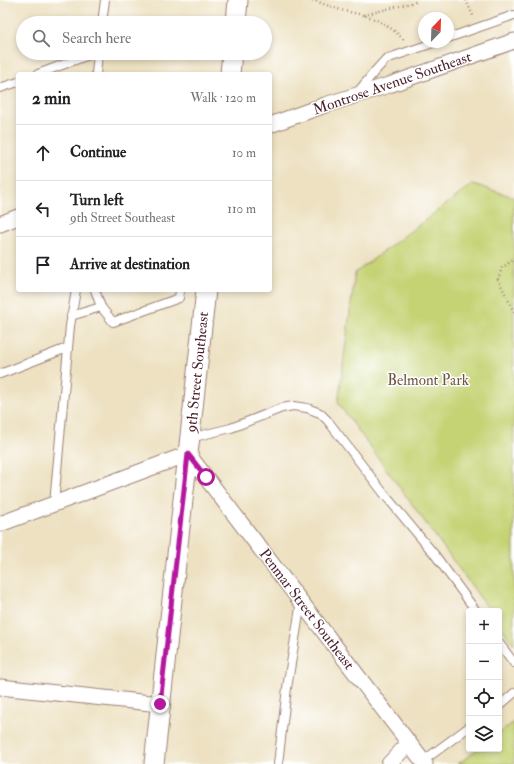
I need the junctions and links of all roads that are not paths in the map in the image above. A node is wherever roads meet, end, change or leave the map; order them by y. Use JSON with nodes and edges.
{"nodes":[{"id":1,"x":105,"y":0,"type":"edge"},
{"id":2,"x":238,"y":0,"type":"edge"},
{"id":3,"x":514,"y":15,"type":"edge"},
{"id":4,"x":103,"y":16,"type":"edge"},
{"id":5,"x":237,"y":16,"type":"edge"},
{"id":6,"x":454,"y":36,"type":"edge"},
{"id":7,"x":514,"y":41,"type":"edge"},
{"id":8,"x":418,"y":48,"type":"edge"},
{"id":9,"x":75,"y":60,"type":"edge"},
{"id":10,"x":97,"y":60,"type":"edge"},
{"id":11,"x":231,"y":60,"type":"edge"},
{"id":12,"x":43,"y":72,"type":"edge"},
{"id":13,"x":96,"y":72,"type":"edge"},
{"id":14,"x":230,"y":72,"type":"edge"},
{"id":15,"x":16,"y":83,"type":"edge"},
{"id":16,"x":0,"y":88,"type":"edge"},
{"id":17,"x":355,"y":96,"type":"junction"},
{"id":18,"x":272,"y":124,"type":"edge"},
{"id":19,"x":16,"y":218,"type":"edge"},
{"id":20,"x":0,"y":224,"type":"edge"},
{"id":21,"x":76,"y":292,"type":"edge"},
{"id":22,"x":96,"y":292,"type":"edge"},
{"id":23,"x":180,"y":292,"type":"edge"},
{"id":24,"x":206,"y":292,"type":"edge"},
{"id":25,"x":101,"y":307,"type":"junction"},
{"id":26,"x":71,"y":316,"type":"junction"},
{"id":27,"x":67,"y":348,"type":"junction"},
{"id":28,"x":0,"y":374,"type":"edge"},
{"id":29,"x":189,"y":446,"type":"junction"},
{"id":30,"x":54,"y":504,"type":"junction"},
{"id":31,"x":0,"y":524,"type":"edge"},
{"id":32,"x":301,"y":601,"type":"junction"},
{"id":33,"x":474,"y":608,"type":"edge"},
{"id":34,"x":500,"y":644,"type":"edge"},
{"id":35,"x":514,"y":663,"type":"edge"},
{"id":36,"x":0,"y":687,"type":"edge"},
{"id":37,"x":514,"y":693,"type":"edge"},
{"id":38,"x":502,"y":703,"type":"edge"},
{"id":39,"x":160,"y":704,"type":"junction"},
{"id":40,"x":466,"y":729,"type":"edge"},
{"id":41,"x":409,"y":743,"type":"junction"},
{"id":42,"x":424,"y":762,"type":"edge"},
{"id":43,"x":154,"y":764,"type":"edge"},
{"id":44,"x":278,"y":764,"type":"edge"},
{"id":45,"x":389,"y":764,"type":"edge"}],
"edges":[{"from":1,"to":4,"type":"lane"},
{"from":2,"to":5,"type":"street"},
{"from":3,"to":6,"type":"lane"},
{"from":7,"to":17,"type":"street","name":"Montrose Avenue Southeast"},
{"from":8,"to":17,"type":"lane"},
{"from":9,"to":12,"type":"lane"},
{"from":10,"to":13,"type":"lane"},
{"from":11,"to":14,"type":"street"},
{"from":15,"to":16,"type":"lane"},
{"from":17,"to":18,"type":"street","name":"Montrose Avenue Southeast"},
{"from":19,"to":20,"type":"street"},
{"from":21,"to":26,"type":"lane"},
{"from":22,"to":25,"type":"lane"},
{"from":23,"to":25,"type":"lane"},
{"from":24,"to":29,"type":"street","name":"9th Street Southeast"},
{"from":25,"to":26,"type":"lane"},
{"from":26,"to":27,"type":"lane"},
{"from":27,"to":28,"type":"lane"},
{"from":27,"to":30,"type":"lane"},
{"from":29,"to":30,"type":"street"},
{"from":29,"to":32,"type":"street","name":"Penmar Street Southeast"},
{"from":29,"to":33,"type":"lane"},
{"from":29,"to":39,"type":"street","name":"9th Street Southeast"},
{"from":30,"to":31,"type":"street"},
{"from":32,"to":41,"type":"street","name":"Penmar Street Southeast"},
{"from":32,"to":44,"type":"lane"},
{"from":34,"to":35,"type":"lane"},
{"from":36,"to":39,"type":"street"},
{"from":37,"to":38,"type":"lane"},
{"from":39,"to":43,"type":"street","name":"9th Street Southeast"},
{"from":40,"to":42,"type":"lane"},
{"from":41,"to":42,"type":"street","name":"Penmar Street Southeast"},
{"from":41,"to":45,"type":"street"}]}
